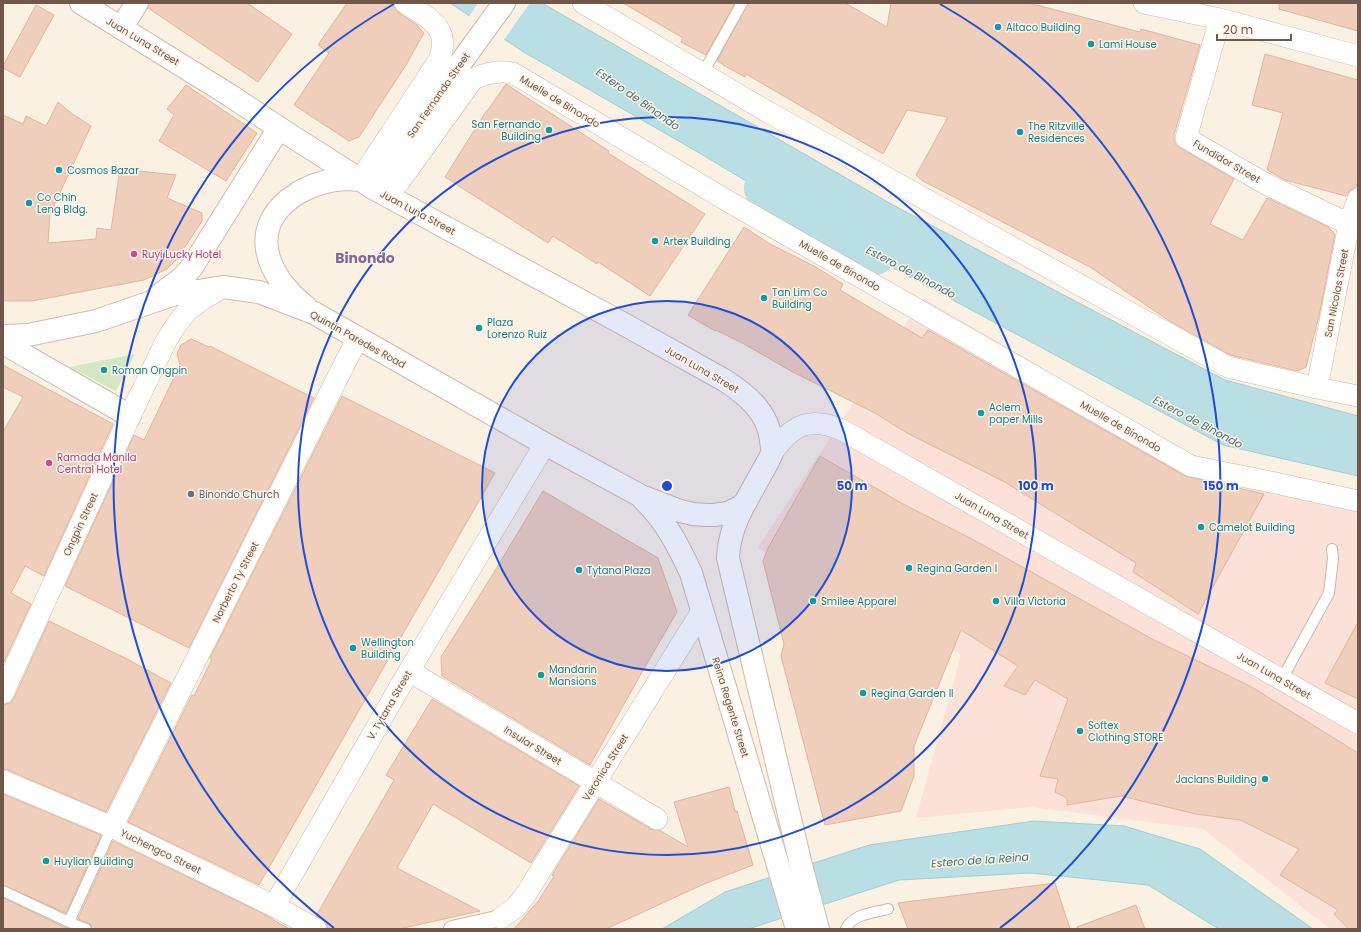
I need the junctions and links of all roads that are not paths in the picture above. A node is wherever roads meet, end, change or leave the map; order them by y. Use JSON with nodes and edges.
{"nodes":[{"id":1,"x":81,"y":3,"type":"edge"},
{"id":2,"x":137,"y":3,"type":"edge"},
{"id":3,"x":405,"y":3,"type":"edge"},
{"id":4,"x":504,"y":3,"type":"edge"},
{"id":5,"x":583,"y":3,"type":"edge"},
{"id":6,"x":742,"y":3,"type":"edge"},
{"id":7,"x":1144,"y":3,"type":"edge"},
{"id":8,"x":1220,"y":19,"type":"junction"},
{"id":9,"x":121,"y":28,"type":"junction"},
{"id":10,"x":1358,"y":56,"type":"edge"},
{"id":11,"x":703,"y":73,"type":"junction"},
{"id":12,"x":279,"y":128,"type":"junction"},
{"id":13,"x":366,"y":184,"type":"junction"},
{"id":14,"x":1358,"y":199,"type":"edge"},
{"id":15,"x":1354,"y":225,"type":"edge"},
{"id":16,"x":224,"y":287,"type":"junction"},
{"id":17,"x":145,"y":304,"type":"junction"},
{"id":18,"x":314,"y":313,"type":"junction"},
{"id":19,"x":3,"y":336,"type":"edge"},
{"id":20,"x":358,"y":337,"type":"junction"},
{"id":21,"x":3,"y":343,"type":"edge"},
{"id":22,"x":1317,"y":388,"type":"junction"},
{"id":23,"x":1358,"y":396,"type":"edge"},
{"id":24,"x":130,"y":416,"type":"junction"},
{"id":25,"x":545,"y":444,"type":"junction"},
{"id":26,"x":772,"y":453,"type":"junction"},
{"id":27,"x":641,"y":496,"type":"junction"},
{"id":28,"x":1358,"y":501,"type":"edge"},
{"id":29,"x":746,"y":502,"type":"junction"},
{"id":30,"x":1332,"y":549,"type":"dead end"},
{"id":31,"x":702,"y":611,"type":"junction"},
{"id":32,"x":409,"y":670,"type":"junction"},
{"id":33,"x":1282,"y":679,"type":"junction"},
{"id":34,"x":3,"y":694,"type":"edge"},
{"id":35,"x":1358,"y":723,"type":"edge"},
{"id":36,"x":3,"y":780,"type":"edge"},
{"id":37,"x":595,"y":783,"type":"junction"},
{"id":38,"x":657,"y":819,"type":"dead end"},
{"id":39,"x":112,"y":828,"type":"junction"},
{"id":40,"x":3,"y":891,"type":"edge"},
{"id":41,"x":274,"y":906,"type":"junction"},
{"id":42,"x":888,"y":909,"type":"dead end"},
{"id":43,"x":501,"y":918,"type":"joint"},
{"id":44,"x":69,"y":922,"type":"junction"},
{"id":45,"x":86,"y":929,"type":"edge"},
{"id":46,"x":316,"y":929,"type":"edge"},
{"id":47,"x":452,"y":929,"type":"edge"},
{"id":48,"x":797,"y":929,"type":"edge"},
{"id":49,"x":818,"y":929,"type":"edge"},
{"id":50,"x":846,"y":929,"type":"edge"}],
"edges":[{"from":1,"to":9,"type":"main road","name":"Juan Luna Street"},
{"from":2,"to":9,"type":"main road"},
{"from":3,"to":13,"type":"street"},
{"from":4,"to":13,"type":"main road","name":"San Fernando Street"},
{"from":5,"to":11,"type":"street"},
{"from":6,"to":11,"type":"lane"},
{"from":7,"to":8,"type":"street"},
{"from":8,"to":10,"type":"street"},
{"from":8,"to":15,"type":"street","name":"Fundidor Street"},
{"from":9,"to":12,"type":"main road","name":"Juan Luna Street"},
{"from":11,"to":22,"type":"street"},
{"from":12,"to":13,"type":"main road","name":"Juan Luna Street"},
{"from":12,"to":17,"type":"main road"},
{"from":13,"to":18,"type":"main road"},
{"from":13,"to":26,"type":"main road","name":"Juan Luna Street"},
{"from":13,"to":28,"type":"street","name":"Muelle de Binondo"},
{"from":14,"to":15,"type":"street","name":"San Nicolas Street"},
{"from":15,"to":22,"type":"street","name":"San Nicolas Street"},
{"from":16,"to":17,"type":"main road","name":"Quintin Paredes Road"},
{"from":16,"to":18,"type":"main road","name":"Quintin Paredes Road"},
{"from":16,"to":24,"type":"street","name":"Ongpin Street"},
{"from":17,"to":19,"type":"main road","name":"Quintin Paredes Road"},
{"from":18,"to":20,"type":"main road","name":"Quintin Paredes Road"},
{"from":20,"to":25,"type":"main road","name":"Quintin Paredes Road"},
{"from":20,"to":39,"type":"street","name":"Norberto Ty Street"},
{"from":21,"to":24,"type":"main road"},
{"from":22,"to":23,"type":"street"},
{"from":24,"to":34,"type":"street","name":"Ongpin Street"},
{"from":25,"to":27,"type":"main road","name":"Quintin Paredes Road"},
{"from":25,"to":32,"type":"street","name":"V. Tytana Street"},
{"from":26,"to":29,"type":"main road"},
{"from":26,"to":33,"type":"street","name":"Juan Luna Street"},
{"from":27,"to":29,"type":"main road"},
{"from":27,"to":31,"type":"main road","name":"Reina Regente Street"},
{"from":29,"to":49,"type":"main road"},
{"from":30,"to":33,"type":"lane"},
{"from":31,"to":37,"type":"street","name":"Veronica Street"},
{"from":31,"to":48,"type":"main road","name":"Reina Regente Street"},
{"from":32,"to":37,"type":"street","name":"Insular Street"},
{"from":32,"to":41,"type":"street","name":"V. Tytana Street"},
{"from":33,"to":35,"type":"street","name":"Juan Luna Street"},
{"from":36,"to":39,"type":"street","name":"Yuchengco Street"},
{"from":37,"to":38,"type":"street","name":"Insular Street"},
{"from":37,"to":43,"type":"street","name":"Veronica Street"},
{"from":39,"to":41,"type":"street","name":"Yuchengco Street"},
{"from":39,"to":44,"type":"lane"},
{"from":40,"to":44,"type":"lane"},
{"from":41,"to":46,"type":"street","name":"Yuchengco Street"},
{"from":42,"to":50,"type":"lane"},
{"from":43,"to":47,"type":"street"},
{"from":44,"to":45,"type":"lane"}]}
